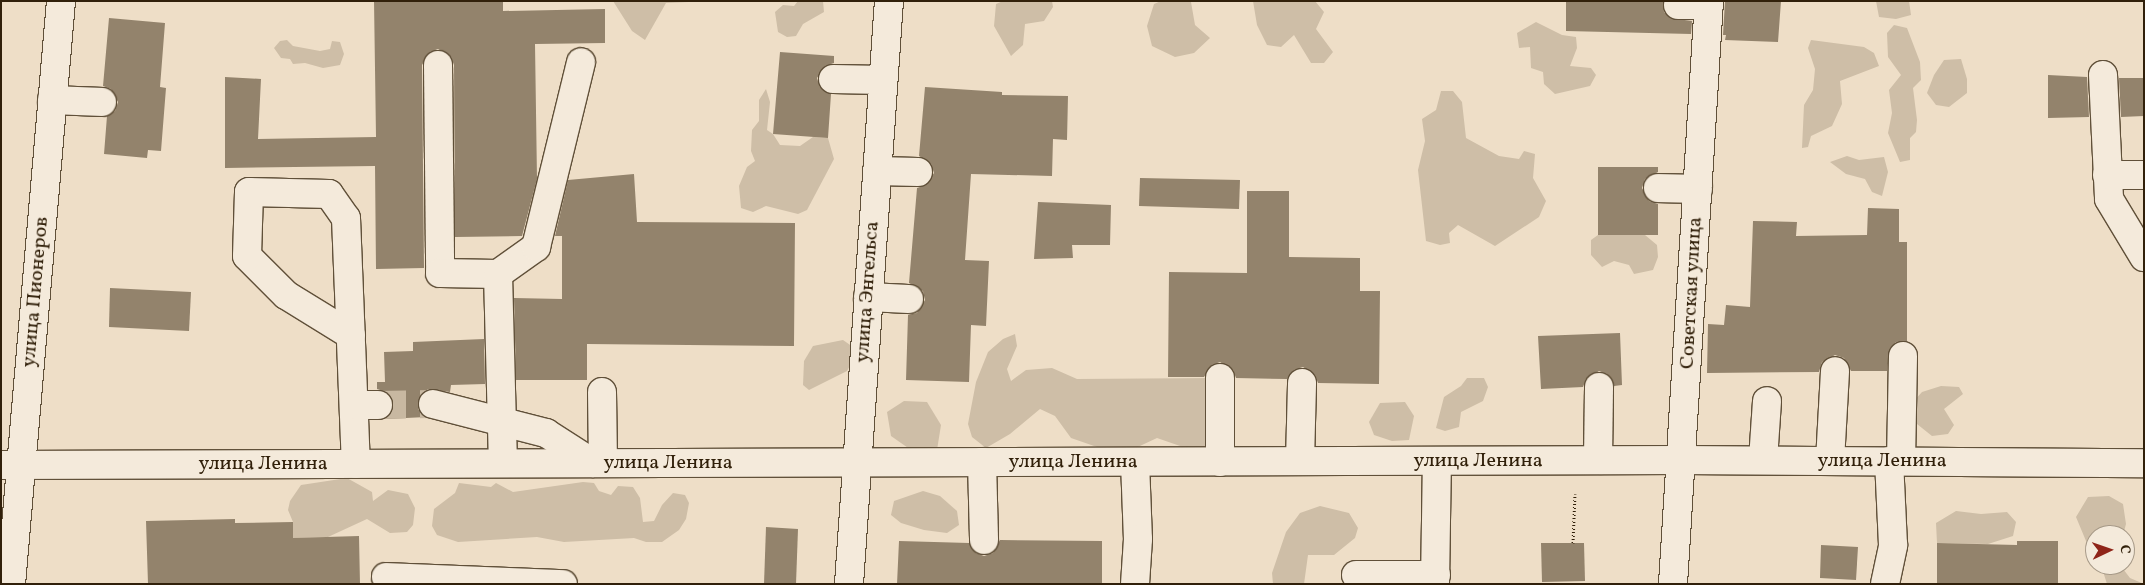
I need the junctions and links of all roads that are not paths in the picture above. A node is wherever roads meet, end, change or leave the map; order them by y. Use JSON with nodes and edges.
{"nodes":[{"id":1,"x":61,"y":1,"type":"edge"},
{"id":2,"x":889,"y":1,"type":"edge"},
{"id":3,"x":1709,"y":3,"type":"edge"},
{"id":4,"x":1678,"y":4,"type":"dead end"},
{"id":5,"x":581,"y":62,"type":"dead end"},
{"id":6,"x":438,"y":65,"type":"dead end"},
{"id":7,"x":2103,"y":75,"type":"dead end"},
{"id":8,"x":833,"y":78,"type":"dead end"},
{"id":9,"x":883,"y":80,"type":"junction"},
{"id":10,"x":52,"y":100,"type":"junction"},
{"id":11,"x":102,"y":102,"type":"dead end"},
{"id":12,"x":877,"y":171,"type":"junction"},
{"id":13,"x":918,"y":172,"type":"dead end"},
{"id":14,"x":2108,"y":175,"type":"junction"},
{"id":15,"x":2144,"y":175,"type":"edge"},
{"id":16,"x":1658,"y":188,"type":"dead end"},
{"id":17,"x":1698,"y":189,"type":"junction"},
{"id":18,"x":2144,"y":257,"type":"edge"},
{"id":19,"x":498,"y":274,"type":"junction"},
{"id":20,"x":868,"y":296,"type":"junction"},
{"id":21,"x":909,"y":299,"type":"dead end"},
{"id":22,"x":351,"y":335,"type":"junction"},
{"id":23,"x":1903,"y":356,"type":"dead end"},
{"id":24,"x":1835,"y":371,"type":"dead end"},
{"id":25,"x":1220,"y":378,"type":"dead end"},
{"id":26,"x":1302,"y":383,"type":"dead end"},
{"id":27,"x":1599,"y":387,"type":"dead end"},
{"id":28,"x":602,"y":392,"type":"dead end"},
{"id":29,"x":1767,"y":401,"type":"dead end"},
{"id":30,"x":433,"y":404,"type":"tunnel mouth"},
{"id":31,"x":502,"y":422,"type":"junction"},
{"id":32,"x":1587,"y":460,"type":"junction"},
{"id":33,"x":1682,"y":460,"type":"junction"},
{"id":34,"x":1764,"y":460,"type":"junction"},
{"id":35,"x":1300,"y":461,"type":"junction"},
{"id":36,"x":1437,"y":461,"type":"junction"},
{"id":37,"x":1830,"y":461,"type":"junction"},
{"id":38,"x":1895,"y":461,"type":"junction"},
{"id":39,"x":982,"y":462,"type":"junction"},
{"id":40,"x":1135,"y":462,"type":"junction"},
{"id":41,"x":1220,"y":462,"type":"junction"},
{"id":42,"x":598,"y":463,"type":"junction"},
{"id":43,"x":857,"y":463,"type":"junction"},
{"id":44,"x":2144,"y":463,"type":"edge"},
{"id":45,"x":356,"y":464,"type":"junction"},
{"id":46,"x":503,"y":464,"type":"junction"},
{"id":47,"x":11,"y":465,"type":"edge"},
{"id":48,"x":984,"y":540,"type":"dead end"},
{"id":49,"x":1356,"y":575,"type":"dead end"},
{"id":50,"x":386,"y":577,"type":"dead end"},
{"id":51,"x":1435,"y":579,"type":"edge"},
{"id":52,"x":11,"y":584,"type":"edge"},
{"id":53,"x":563,"y":584,"type":"edge"},
{"id":54,"x":848,"y":584,"type":"edge"},
{"id":55,"x":1136,"y":584,"type":"edge"},
{"id":56,"x":1673,"y":584,"type":"edge"},
{"id":57,"x":1885,"y":584,"type":"edge"}],
"edges":[{"from":1,"to":10,"type":"street","name":"улица Пионеров"},
{"from":2,"to":9,"type":"street","name":"улица Энгельса"},
{"from":3,"to":4,"type":"street"},
{"from":3,"to":17,"type":"street","name":"Советская улица"},
{"from":5,"to":19,"type":"street"},
{"from":6,"to":19,"type":"street"},
{"from":7,"to":14,"type":"street"},
{"from":8,"to":9,"type":"street"},
{"from":9,"to":12,"type":"street","name":"улица Энгельса"},
{"from":10,"to":11,"type":"street"},
{"from":10,"to":47,"type":"street","name":"улица Пионеров"},
{"from":12,"to":13,"type":"street"},
{"from":12,"to":20,"type":"street","name":"улица Энгельса"},
{"from":14,"to":15,"type":"street"},
{"from":14,"to":18,"type":"street"},
{"from":16,"to":17,"type":"street"},
{"from":17,"to":33,"type":"street","name":"Советская улица"},
{"from":19,"to":31,"type":"street"},
{"from":20,"to":21,"type":"street"},
{"from":20,"to":43,"type":"street","name":"улица Энгельса"},
{"from":22,"to":22,"type":"street"},
{"from":22,"to":45,"type":"street"},
{"from":23,"to":38,"type":"street"},
{"from":24,"to":37,"type":"street"},
{"from":25,"to":41,"type":"street"},
{"from":26,"to":35,"type":"street"},
{"from":27,"to":32,"type":"street"},
{"from":28,"to":42,"type":"street"},
{"from":29,"to":34,"type":"street"},
{"from":30,"to":31,"type":"street"},
{"from":31,"to":42,"type":"street"},
{"from":31,"to":46,"type":"street"},
{"from":32,"to":33,"type":"street","name":"улица Ленина"},
{"from":32,"to":36,"type":"street","name":"улица Ленина"},
{"from":33,"to":34,"type":"street","name":"улица Ленина"},
{"from":33,"to":56,"type":"street","name":"Советская улица"},
{"from":34,"to":37,"type":"street","name":"улица Ленина"},
{"from":35,"to":36,"type":"street","name":"улица Ленина"},
{"from":35,"to":41,"type":"street","name":"улица Ленина"},
{"from":36,"to":51,"type":"street"},
{"from":37,"to":38,"type":"street","name":"улица Ленина"},
{"from":38,"to":44,"type":"street","name":"улица Ленина"},
{"from":38,"to":57,"type":"street"},
{"from":39,"to":40,"type":"street","name":"улица Ленина"},
{"from":39,"to":43,"type":"street","name":"улица Ленина"},
{"from":39,"to":48,"type":"street"},
{"from":40,"to":41,"type":"street","name":"улица Ленина"},
{"from":40,"to":55,"type":"street"},
{"from":42,"to":43,"type":"street","name":"улица Ленина"},
{"from":42,"to":46,"type":"street","name":"улица Ленина"},
{"from":43,"to":54,"type":"street","name":"улица Энгельса"},
{"from":45,"to":46,"type":"street","name":"улица Ленина"},
{"from":45,"to":47,"type":"street","name":"улица Ленина"},
{"from":47,"to":52,"type":"street","name":"улица Пионеров"},
{"from":49,"to":51,"type":"street"},
{"from":50,"to":53,"type":"street"}]}
